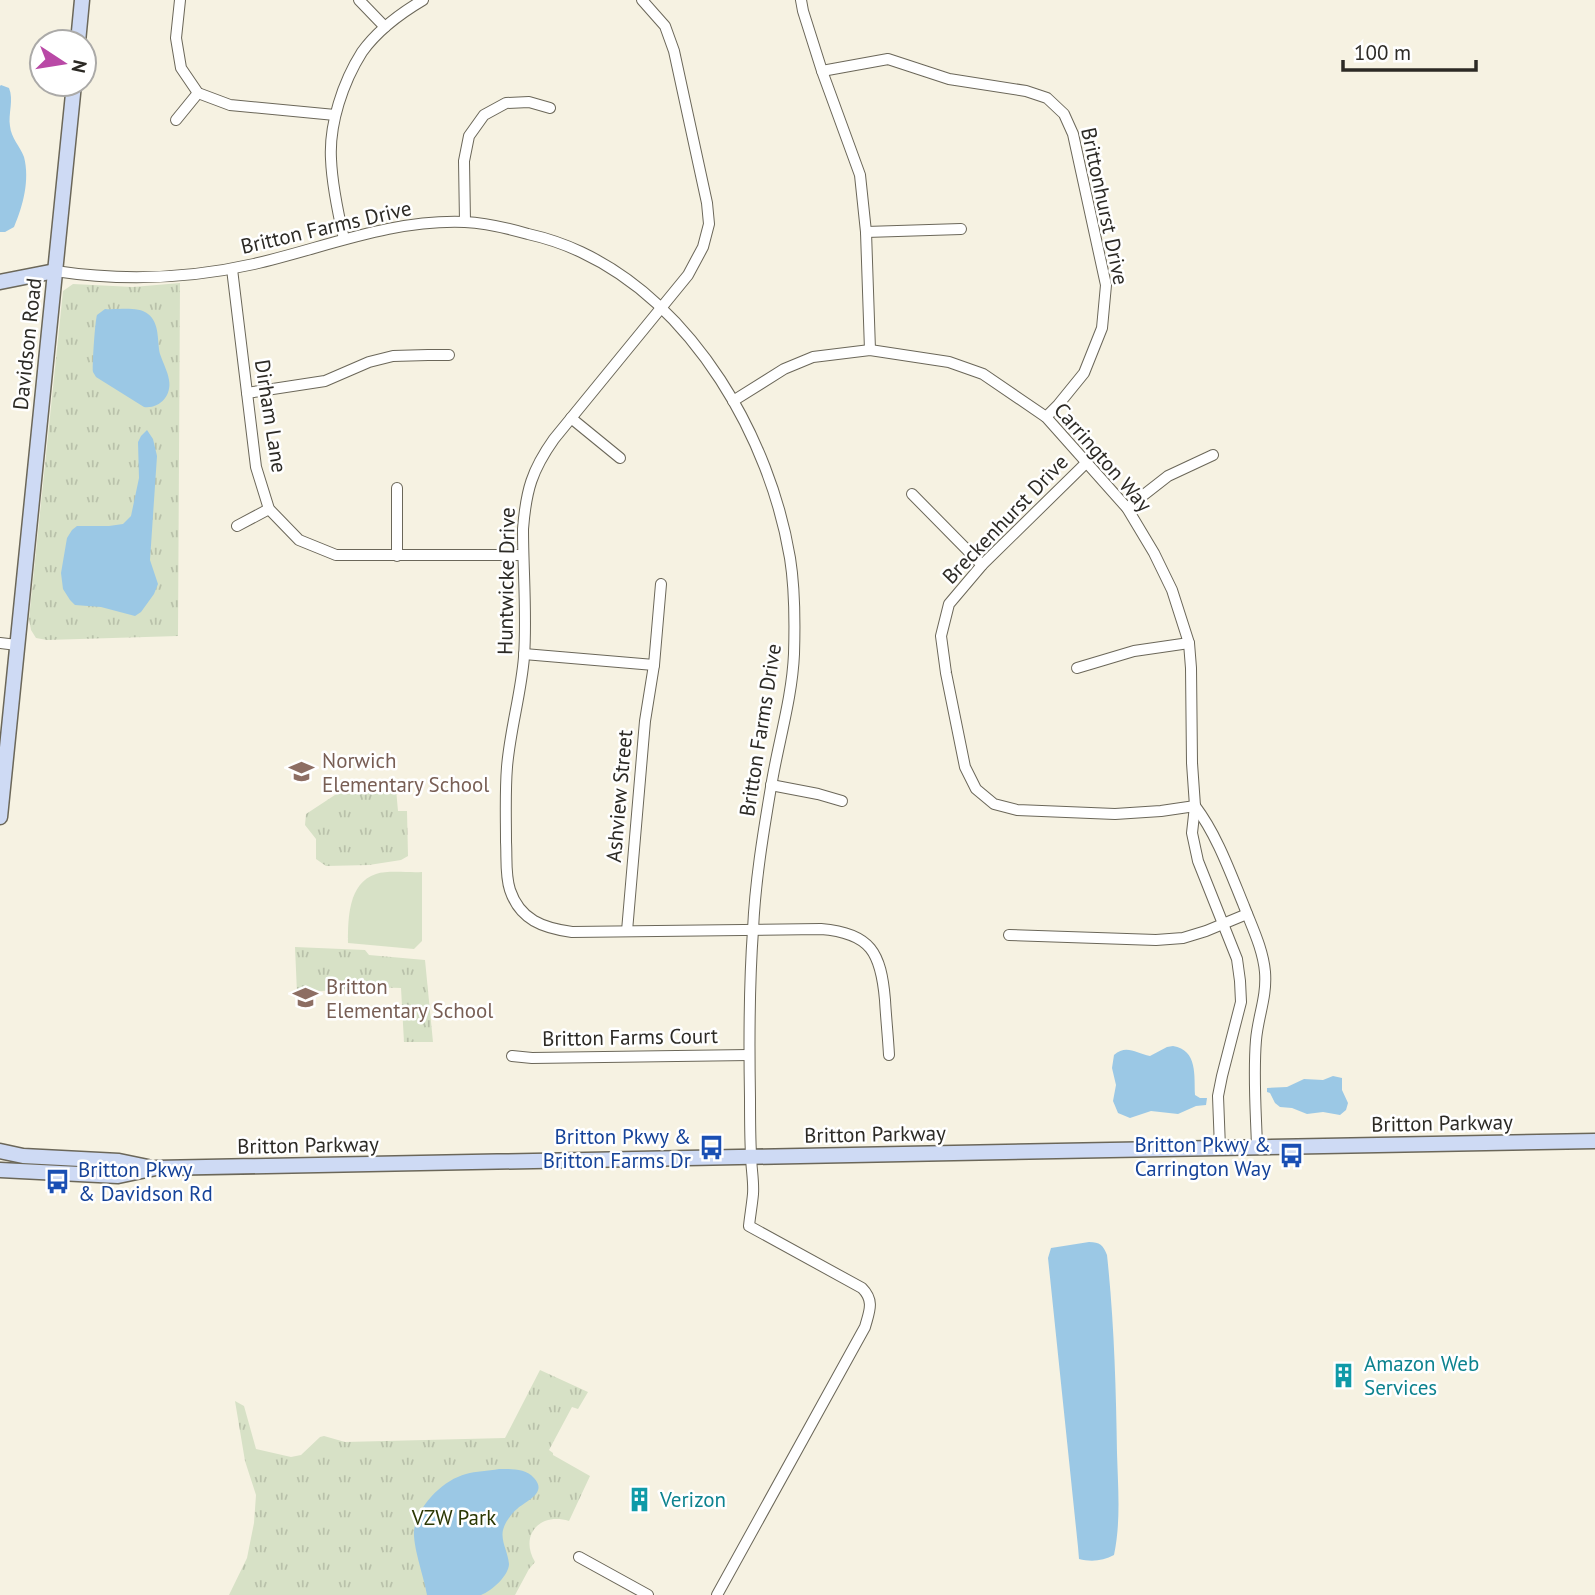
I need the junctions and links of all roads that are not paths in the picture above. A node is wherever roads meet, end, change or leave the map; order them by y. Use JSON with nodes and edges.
{"nodes":[{"id":1,"x":82,"y":0,"type":"edge"},
{"id":2,"x":180,"y":0,"type":"edge"},
{"id":3,"x":359,"y":0,"type":"edge"},
{"id":4,"x":423,"y":0,"type":"edge"},
{"id":5,"x":642,"y":0,"type":"edge"},
{"id":6,"x":800,"y":0,"type":"edge"},
{"id":7,"x":385,"y":27,"type":"junction"},
{"id":8,"x":79,"y":28,"type":"edge"},
{"id":9,"x":822,"y":71,"type":"junction"},
{"id":10,"x":198,"y":93,"type":"junction"},
{"id":11,"x":73,"y":98,"type":"edge"},
{"id":12,"x":550,"y":107,"type":"dead end"},
{"id":13,"x":335,"y":115,"type":"junction"},
{"id":14,"x":176,"y":120,"type":"dead end"},
{"id":15,"x":465,"y":222,"type":"junction"},
{"id":16,"x":961,"y":229,"type":"dead end"},
{"id":17,"x":866,"y":232,"type":"junction"},
{"id":18,"x":344,"y":239,"type":"junction"},
{"id":19,"x":232,"y":269,"type":"junction"},
{"id":20,"x":55,"y":271,"type":"junction"},
{"id":21,"x":0,"y":282,"type":"edge"},
{"id":22,"x":661,"y":307,"type":"junction"},
{"id":23,"x":870,"y":350,"type":"junction"},
{"id":24,"x":449,"y":355,"type":"dead end"},
{"id":25,"x":247,"y":393,"type":"junction"},
{"id":26,"x":733,"y":401,"type":"junction"},
{"id":27,"x":1045,"y":416,"type":"junction"},
{"id":28,"x":571,"y":418,"type":"junction"},
{"id":29,"x":1213,"y":455,"type":"dead end"},
{"id":30,"x":620,"y":458,"type":"dead end"},
{"id":31,"x":1086,"y":463,"type":"junction"},
{"id":32,"x":397,"y":488,"type":"dead end"},
{"id":33,"x":912,"y":494,"type":"dead end"},
{"id":34,"x":1127,"y":508,"type":"junction"},
{"id":35,"x":269,"y":509,"type":"junction"},
{"id":36,"x":237,"y":526,"type":"dead end"},
{"id":37,"x":523,"y":555,"type":"junction"},
{"id":38,"x":397,"y":556,"type":"junction"},
{"id":39,"x":982,"y":565,"type":"junction"},
{"id":40,"x":661,"y":584,"type":"dead end"},
{"id":41,"x":0,"y":643,"type":"edge"},
{"id":42,"x":1189,"y":643,"type":"junction"},
{"id":43,"x":17,"y":645,"type":"junction"},
{"id":44,"x":524,"y":654,"type":"junction"},
{"id":45,"x":654,"y":665,"type":"junction"},
{"id":46,"x":1077,"y":668,"type":"dead end"},
{"id":47,"x":771,"y":785,"type":"junction"},
{"id":48,"x":842,"y":801,"type":"dead end"},
{"id":49,"x":1195,"y":806,"type":"junction"},
{"id":50,"x":0,"y":817,"type":"edge"},
{"id":51,"x":1247,"y":914,"type":"junction"},
{"id":52,"x":1224,"y":924,"type":"junction"},
{"id":53,"x":752,"y":930,"type":"junction"},
{"id":54,"x":627,"y":931,"type":"junction"},
{"id":55,"x":1009,"y":935,"type":"dead end"},
{"id":56,"x":749,"y":1055,"type":"junction"},
{"id":57,"x":889,"y":1055,"type":"dead end"},
{"id":58,"x":512,"y":1056,"type":"dead end"},
{"id":59,"x":1595,"y":1141,"type":"edge"},
{"id":60,"x":1257,"y":1147,"type":"junction"},
{"id":61,"x":1220,"y":1148,"type":"junction"},
{"id":62,"x":0,"y":1151,"type":"edge"},
{"id":63,"x":751,"y":1157,"type":"junction"},
{"id":64,"x":156,"y":1168,"type":"junction"},
{"id":65,"x":0,"y":1170,"type":"edge"},
{"id":66,"x":579,"y":1557,"type":"dead end"},
{"id":67,"x":648,"y":1595,"type":"edge"},
{"id":68,"x":718,"y":1595,"type":"edge"}],
"edges":[{"from":1,"to":8,"type":"main road"},
{"from":2,"to":10,"type":"street"},
{"from":3,"to":7,"type":"street"},
{"from":4,"to":7,"type":"street"},
{"from":5,"to":22,"type":"street","name":"Huntwicke Drive"},
{"from":6,"to":9,"type":"street"},
{"from":7,"to":13,"type":"street"},
{"from":9,"to":17,"type":"street"},
{"from":9,"to":27,"type":"street","name":"Brittonhurst Drive"},
{"from":10,"to":13,"type":"street"},
{"from":10,"to":14,"type":"street"},
{"from":11,"to":20,"type":"main road","name":"Davidson Road"},
{"from":12,"to":15,"type":"street"},
{"from":13,"to":18,"type":"street"},
{"from":15,"to":18,"type":"street","name":"Britton Farms Drive"},
{"from":15,"to":22,"type":"street","name":"Britton Farms Drive"},
{"from":16,"to":17,"type":"street"},
{"from":17,"to":23,"type":"street"},
{"from":18,"to":19,"type":"street","name":"Britton Farms Drive"},
{"from":19,"to":20,"type":"street","name":"Britton Farms Drive"},
{"from":19,"to":25,"type":"street","name":"Dirham Lane"},
{"from":20,"to":21,"type":"main road"},
{"from":20,"to":43,"type":"main road","name":"Davidson Road"},
{"from":22,"to":26,"type":"street","name":"Britton Farms Drive"},
{"from":22,"to":28,"type":"street","name":"Huntwicke Drive"},
{"from":23,"to":26,"type":"street","name":"Carrington Way"},
{"from":23,"to":27,"type":"street","name":"Carrington Way"},
{"from":24,"to":25,"type":"street"},
{"from":25,"to":35,"type":"street","name":"Dirham Lane"},
{"from":26,"to":47,"type":"street","name":"Britton Farms Drive"},
{"from":27,"to":31,"type":"street","name":"Carrington Way"},
{"from":28,"to":30,"type":"street"},
{"from":28,"to":37,"type":"street","name":"Huntwicke Drive"},
{"from":29,"to":34,"type":"street"},
{"from":31,"to":34,"type":"street","name":"Carrington Way"},
{"from":31,"to":39,"type":"street","name":"Breckenhurst Drive"},
{"from":32,"to":38,"type":"street"},
{"from":33,"to":39,"type":"street"},
{"from":34,"to":42,"type":"street","name":"Carrington Way"},
{"from":35,"to":36,"type":"street"},
{"from":35,"to":38,"type":"street","name":"Dirham Lane"},
{"from":37,"to":38,"type":"street","name":"Dirham Lane"},
{"from":37,"to":44,"type":"street","name":"Huntwicke Drive"},
{"from":39,"to":49,"type":"street","name":"Breckenhurst Drive"},
{"from":40,"to":45,"type":"street","name":"Ashview Street"},
{"from":41,"to":43,"type":"street"},
{"from":42,"to":46,"type":"street"},
{"from":42,"to":49,"type":"street","name":"Carrington Way"},
{"from":43,"to":50,"type":"main road","name":"Davidson Road"},
{"from":44,"to":45,"type":"street"},
{"from":44,"to":54,"type":"street","name":"Huntwicke Drive"},
{"from":45,"to":54,"type":"street","name":"Ashview Street"},
{"from":47,"to":48,"type":"street"},
{"from":47,"to":53,"type":"street","name":"Britton Farms Drive"},
{"from":49,"to":51,"type":"street","name":"Carrington Way"},
{"from":49,"to":52,"type":"street","name":"Carrington Way"},
{"from":51,"to":52,"type":"street"},
{"from":51,"to":60,"type":"street","name":"Carrington Way"},
{"from":52,"to":55,"type":"street"},
{"from":52,"to":61,"type":"street","name":"Carrington Way"},
{"from":53,"to":54,"type":"street","name":"Huntwicke Drive"},
{"from":53,"to":56,"type":"street","name":"Britton Farms Drive"},
{"from":53,"to":57,"type":"street","name":"Huntwicke Drive"},
{"from":56,"to":58,"type":"street","name":"Britton Farms Court"},
{"from":56,"to":63,"type":"street","name":"Britton Farms Drive"},
{"from":59,"to":60,"type":"main road","name":"Britton Parkway"},
{"from":60,"to":61,"type":"main road","name":"Britton Parkway"},
{"from":61,"to":63,"type":"main road","name":"Britton Parkway"},
{"from":62,"to":64,"type":"main road","name":"Britton Parkway"},
{"from":63,"to":64,"type":"main road","name":"Britton Parkway"},
{"from":63,"to":68,"type":"street","name":"Britton Farms Drive"},
{"from":64,"to":65,"type":"main road","name":"Britton Parkway"},
{"from":66,"to":67,"type":"street"}]}
